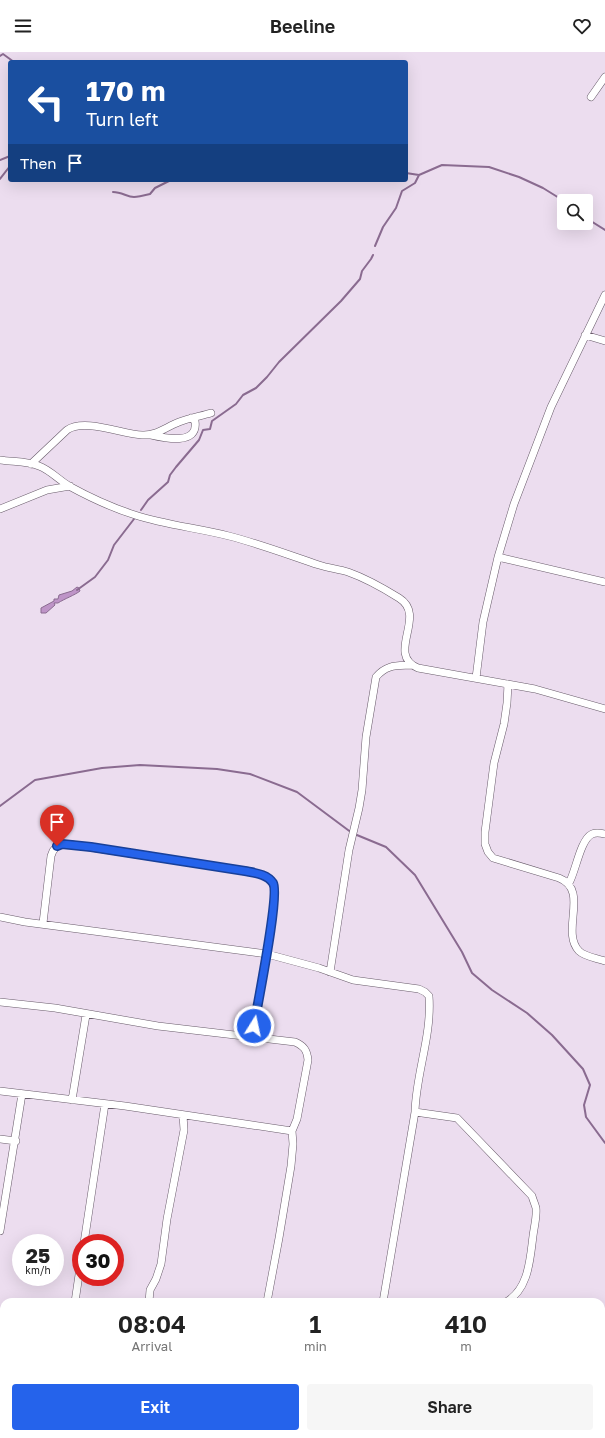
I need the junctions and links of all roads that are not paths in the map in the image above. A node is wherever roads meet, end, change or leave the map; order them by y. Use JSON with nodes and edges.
{"nodes":[{"id":1,"x":605,"y":77,"type":"edge"},
{"id":2,"x":591,"y":97,"type":"dead end"},
{"id":3,"x":605,"y":295,"type":"edge"},
{"id":4,"x":585,"y":335,"type":"junction"},
{"id":5,"x":605,"y":341,"type":"edge"},
{"id":6,"x":211,"y":413,"type":"dead end"},
{"id":7,"x":191,"y":418,"type":"junction"},
{"id":8,"x":150,"y":435,"type":"junction"},
{"id":9,"x":0,"y":460,"type":"edge"},
{"id":10,"x":31,"y":464,"type":"junction"},
{"id":11,"x":70,"y":486,"type":"junction"},
{"id":12,"x":0,"y":509,"type":"edge"},
{"id":13,"x":498,"y":558,"type":"junction"},
{"id":14,"x":605,"y":582,"type":"edge"},
{"id":15,"x":412,"y":665,"type":"junction"},
{"id":16,"x":476,"y":678,"type":"junction"},
{"id":17,"x":508,"y":684,"type":"junction"},
{"id":18,"x":605,"y":709,"type":"edge"},
{"id":19,"x":605,"y":834,"type":"edge"},
{"id":20,"x":569,"y":883,"type":"junction"},
{"id":21,"x":0,"y":917,"type":"edge"},
{"id":22,"x":43,"y":923,"type":"junction"},
{"id":23,"x":267,"y":954,"type":"junction"},
{"id":24,"x":605,"y":961,"type":"edge"},
{"id":25,"x":330,"y":972,"type":"junction"},
{"id":26,"x":0,"y":1002,"type":"edge"},
{"id":27,"x":86,"y":1015,"type":"junction"},
{"id":28,"x":248,"y":1036,"type":"junction"},
{"id":29,"x":0,"y":1092,"type":"edge"},
{"id":30,"x":22,"y":1094,"type":"junction"},
{"id":31,"x":72,"y":1100,"type":"junction"},
{"id":32,"x":105,"y":1104,"type":"junction"},
{"id":33,"x":414,"y":1112,"type":"junction"},
{"id":34,"x":183,"y":1115,"type":"junction"},
{"id":35,"x":292,"y":1132,"type":"junction"},
{"id":36,"x":0,"y":1139,"type":"edge"},
{"id":37,"x":16,"y":1141,"type":"junction"},
{"id":38,"x":0,"y":1231,"type":"edge"},
{"id":39,"x":85,"y":1234,"type":"edge"},
{"id":40,"x":77,"y":1286,"type":"edge"},
{"id":41,"x":76,"y":1298,"type":"edge"},
{"id":42,"x":149,"y":1298,"type":"edge"},
{"id":43,"x":268,"y":1298,"type":"edge"},
{"id":44,"x":385,"y":1298,"type":"edge"},
{"id":45,"x":511,"y":1298,"type":"edge"}],
"edges":[{"from":1,"to":2,"type":"street"},
{"from":3,"to":4,"type":"street"},
{"from":4,"to":5,"type":"street"},
{"from":4,"to":13,"type":"street"},
{"from":6,"to":7,"type":"street"},
{"from":7,"to":8,"type":"street"},
{"from":7,"to":8,"type":"street"},
{"from":8,"to":10,"type":"street"},
{"from":9,"to":10,"type":"street"},
{"from":10,"to":11,"type":"street"},
{"from":11,"to":12,"type":"street"},
{"from":11,"to":15,"type":"street"},
{"from":13,"to":14,"type":"street"},
{"from":13,"to":16,"type":"street"},
{"from":15,"to":16,"type":"street"},
{"from":15,"to":25,"type":"street"},
{"from":16,"to":17,"type":"street"},
{"from":17,"to":18,"type":"street"},
{"from":17,"to":20,"type":"street"},
{"from":19,"to":20,"type":"street"},
{"from":20,"to":24,"type":"street"},
{"from":21,"to":22,"type":"street"},
{"from":22,"to":23,"type":"street"},
{"from":22,"to":23,"type":"street"},
{"from":23,"to":25,"type":"street"},
{"from":23,"to":28,"type":"street"},
{"from":25,"to":33,"type":"street"},
{"from":26,"to":27,"type":"street"},
{"from":27,"to":28,"type":"street"},
{"from":27,"to":31,"type":"street"},
{"from":28,"to":35,"type":"street"},
{"from":29,"to":30,"type":"street"},
{"from":30,"to":31,"type":"street"},
{"from":30,"to":37,"type":"street"},
{"from":31,"to":32,"type":"street"},
{"from":32,"to":34,"type":"street"},
{"from":32,"to":39,"type":"street"},
{"from":33,"to":44,"type":"street"},
{"from":33,"to":45,"type":"street"},
{"from":34,"to":35,"type":"street"},
{"from":34,"to":42,"type":"street"},
{"from":35,"to":43,"type":"street"},
{"from":36,"to":37,"type":"street"},
{"from":37,"to":38,"type":"street"},
{"from":40,"to":41,"type":"street"}]}
